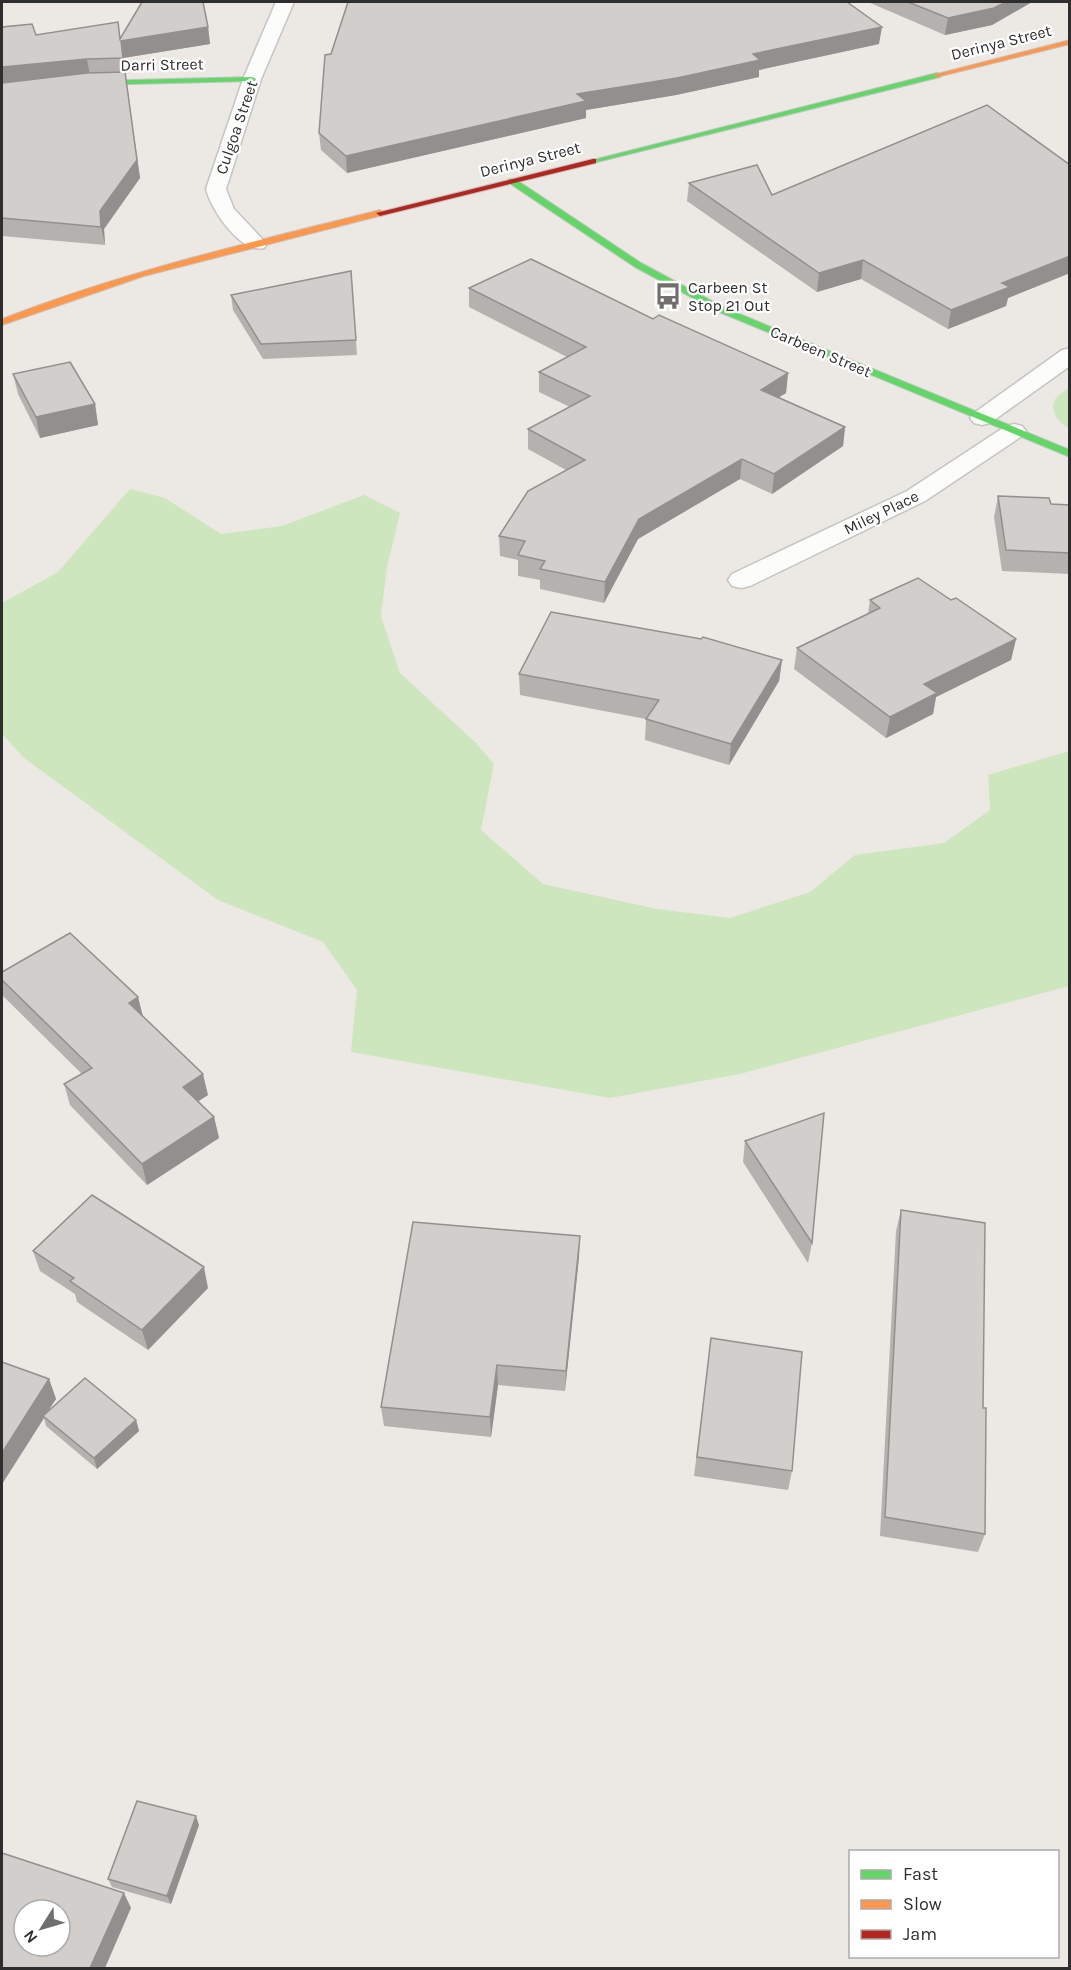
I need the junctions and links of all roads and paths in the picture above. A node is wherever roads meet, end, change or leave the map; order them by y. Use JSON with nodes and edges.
{"nodes":[{"id":1,"x":285,"y":2,"type":"edge"},
{"id":2,"x":1070,"y":42,"type":"edge"},
{"id":3,"x":252,"y":79,"type":"junction"},
{"id":4,"x":2,"y":93,"type":"edge"},
{"id":5,"x":512,"y":181,"type":"junction"},
{"id":6,"x":257,"y":243,"type":"junction"},
{"id":7,"x":2,"y":322,"type":"edge"},
{"id":8,"x":1070,"y":355,"type":"edge"},
{"id":9,"x":982,"y":418,"type":"junction"},
{"id":10,"x":1014,"y":431,"type":"junction"},
{"id":11,"x":1070,"y":454,"type":"edge"},
{"id":12,"x":741,"y":580,"type":"dead end"}],
"edges":[{"from":1,"to":3,"type":"street","name":"Culgoa Street"},
{"from":2,"to":5,"type":"street","name":"Derinya Street"},
{"from":3,"to":4,"type":"street","name":"Darri Street"},
{"from":3,"to":6,"type":"street","name":"Culgoa Street"},
{"from":5,"to":6,"type":"street","name":"Derinya Street"},
{"from":5,"to":9,"type":"street","name":"Carbeen Street"},
{"from":6,"to":7,"type":"street","name":"Derinya Street"},
{"from":8,"to":9,"type":"street"},
{"from":9,"to":10,"type":"street","name":"Carbeen Street"},
{"from":10,"to":11,"type":"street","name":"Carbeen Street"},
{"from":10,"to":12,"type":"street","name":"Miley Place"}]}
